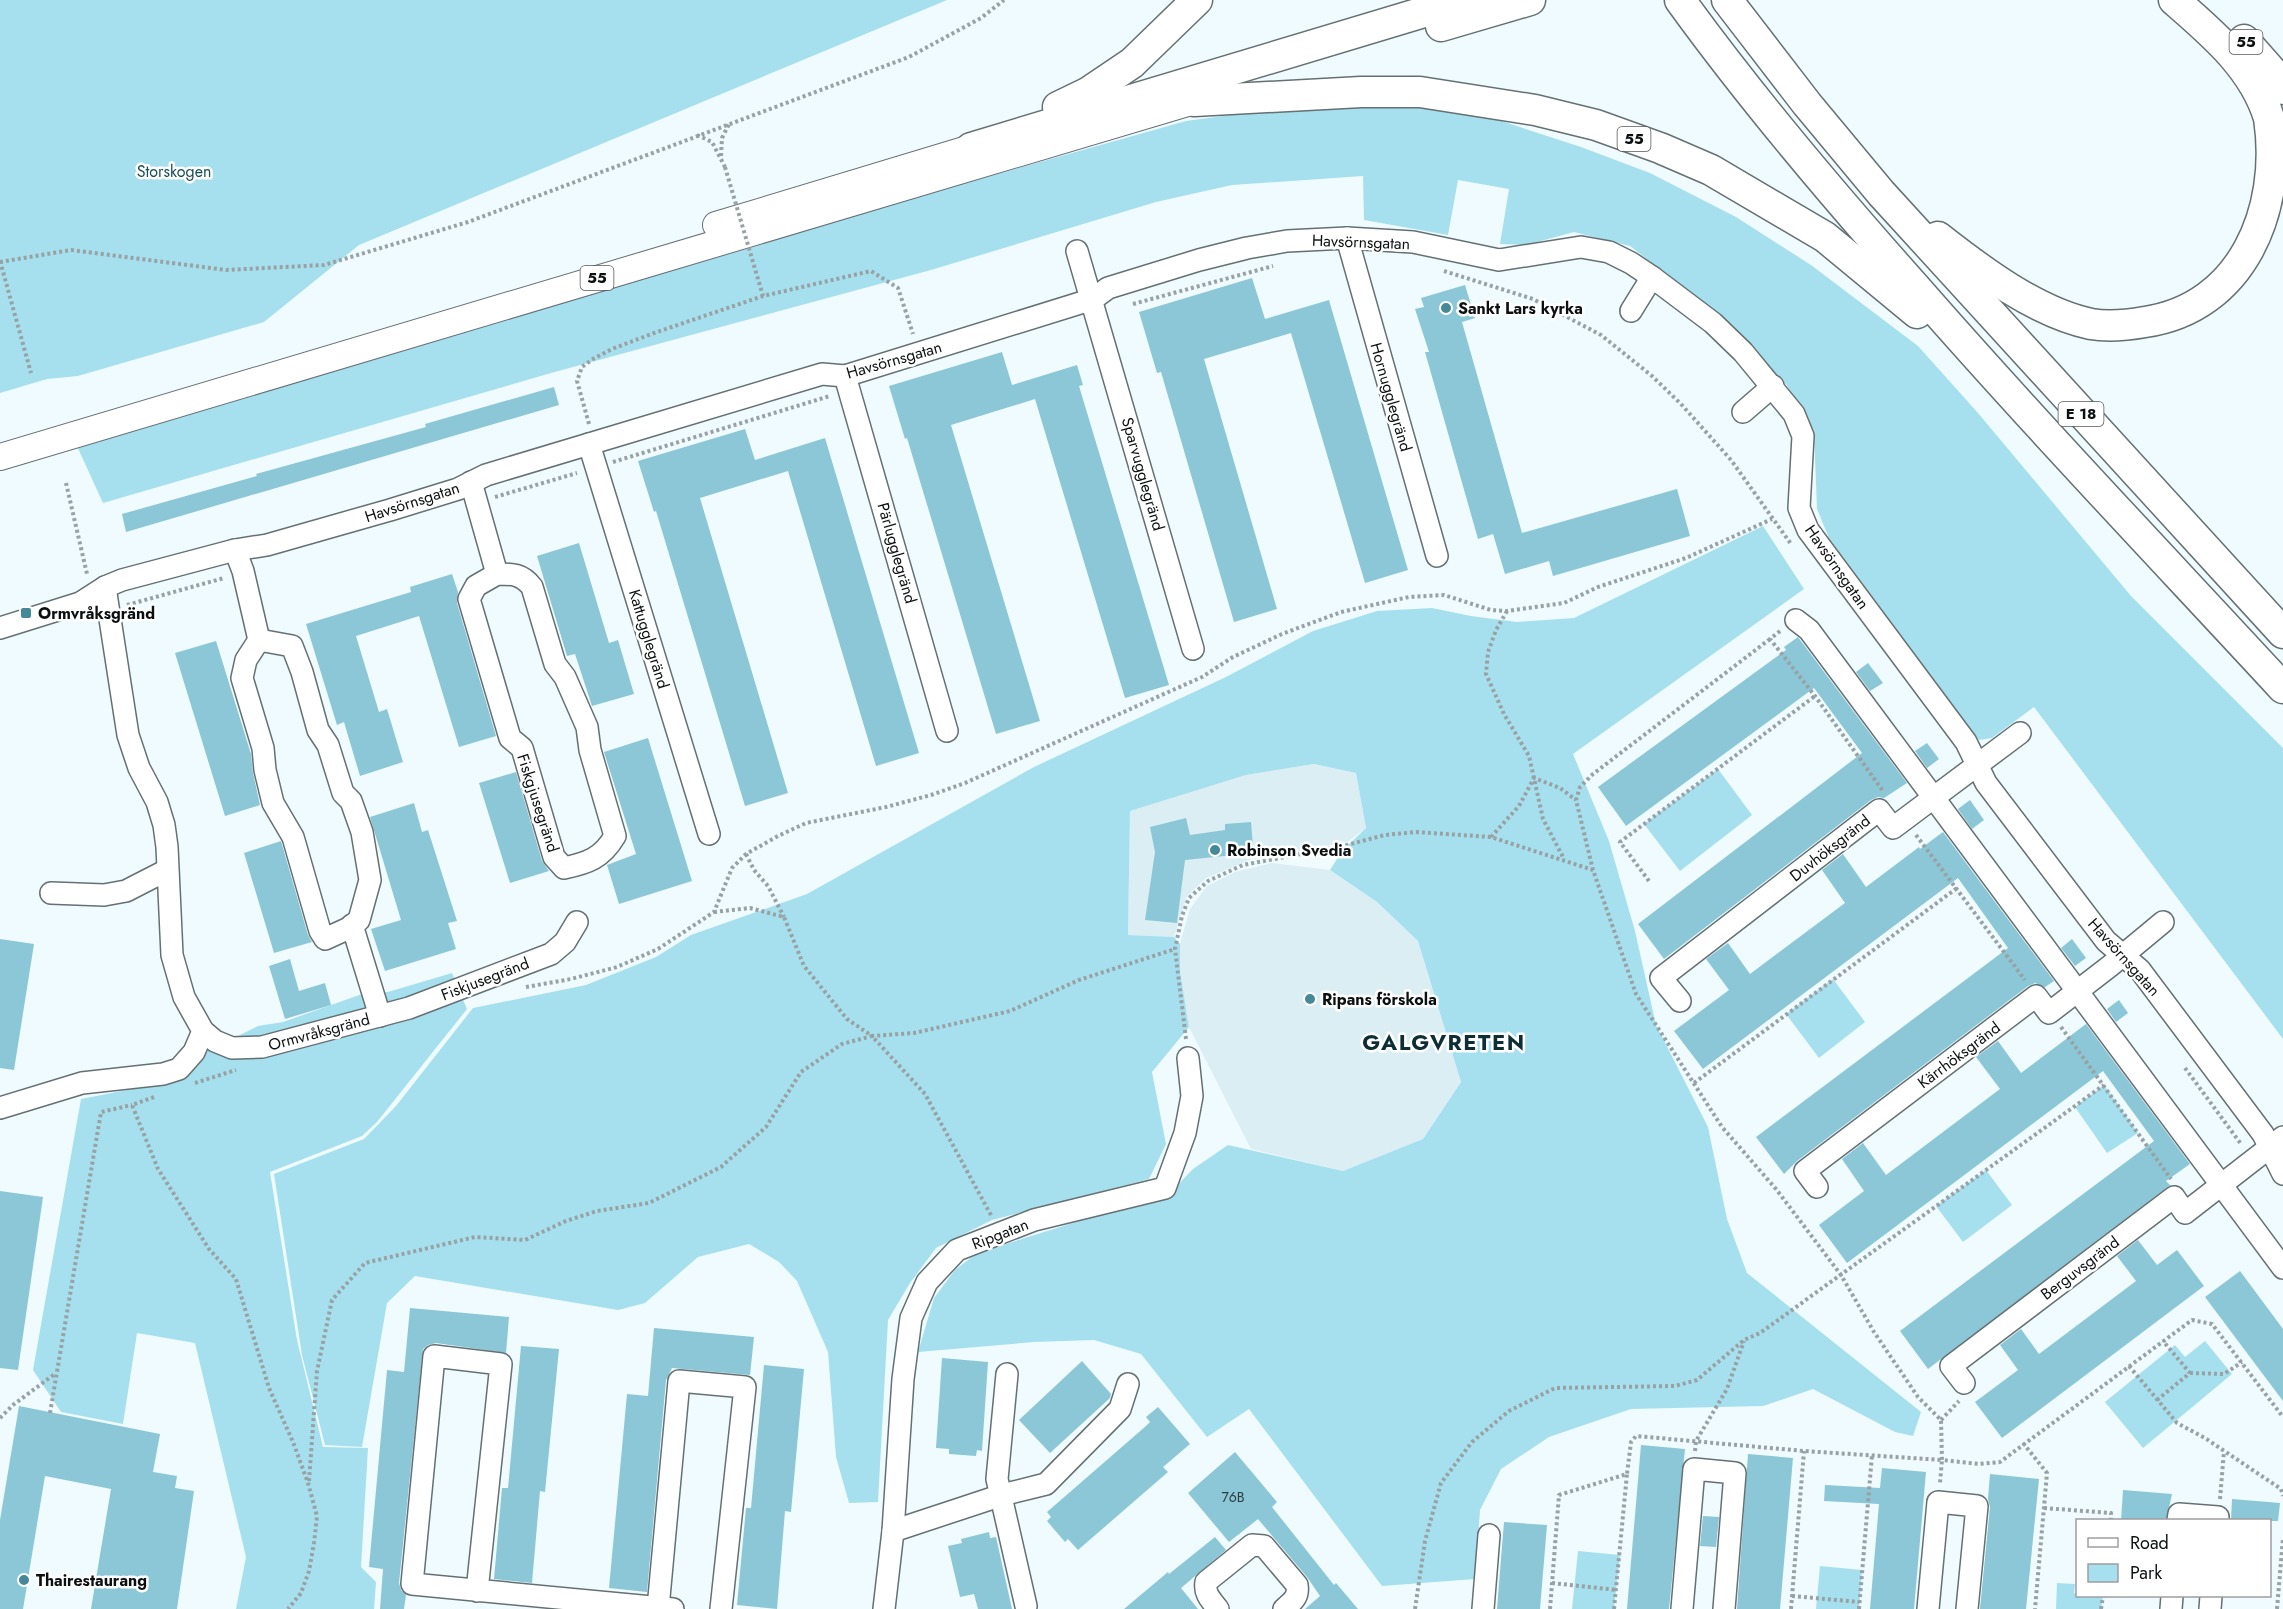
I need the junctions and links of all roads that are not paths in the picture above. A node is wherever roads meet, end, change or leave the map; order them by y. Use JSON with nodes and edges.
{"nodes":[{"id":1,"x":1197,"y":0,"type":"edge"},
{"id":2,"x":1464,"y":0,"type":"edge"},
{"id":3,"x":1530,"y":0,"type":"edge"},
{"id":4,"x":1680,"y":0,"type":"edge"},
{"id":5,"x":1727,"y":0,"type":"edge"},
{"id":6,"x":2174,"y":0,"type":"edge"},
{"id":7,"x":2203,"y":0,"type":"edge"},
{"id":8,"x":2283,"y":89,"type":"edge"},
{"id":9,"x":1194,"y":101,"type":"junction"},
{"id":10,"x":971,"y":148,"type":"junction"},
{"id":11,"x":1881,"y":193,"type":"junction"},
{"id":12,"x":1347,"y":238,"type":"junction"},
{"id":13,"x":1077,"y":251,"type":"dead end"},
{"id":14,"x":1652,"y":277,"type":"junction"},
{"id":15,"x":1095,"y":308,"type":"junction"},
{"id":16,"x":1631,"y":311,"type":"dead end"},
{"id":17,"x":848,"y":383,"type":"junction"},
{"id":18,"x":2001,"y":385,"type":"junction"},
{"id":19,"x":1773,"y":386,"type":"junction"},
{"id":20,"x":1743,"y":412,"type":"dead end"},
{"id":21,"x":0,"y":438,"type":"edge"},
{"id":22,"x":591,"y":443,"type":"junction"},
{"id":23,"x":0,"y":457,"type":"edge"},
{"id":24,"x":473,"y":492,"type":"junction"},
{"id":25,"x":235,"y":550,"type":"junction"},
{"id":26,"x":1437,"y":556,"type":"dead end"},
{"id":27,"x":498,"y":574,"type":"junction"},
{"id":28,"x":99,"y":591,"type":"junction"},
{"id":29,"x":1796,"y":620,"type":"dead end"},
{"id":30,"x":0,"y":628,"type":"edge"},
{"id":31,"x":2283,"y":633,"type":"edge"},
{"id":32,"x":259,"y":640,"type":"junction"},
{"id":33,"x":1193,"y":649,"type":"dead end"},
{"id":34,"x":2283,"y":688,"type":"edge"},
{"id":35,"x":947,"y":731,"type":"dead end"},
{"id":36,"x":2020,"y":733,"type":"dead end"},
{"id":37,"x":1977,"y":765,"type":"junction"},
{"id":38,"x":1933,"y":797,"type":"junction"},
{"id":39,"x":709,"y":834,"type":"dead end"},
{"id":40,"x":167,"y":870,"type":"junction"},
{"id":41,"x":51,"y":893,"type":"dead end"},
{"id":42,"x":577,"y":922,"type":"dead end"},
{"id":43,"x":2163,"y":922,"type":"dead end"},
{"id":44,"x":352,"y":925,"type":"junction"},
{"id":45,"x":2123,"y":955,"type":"junction"},
{"id":46,"x":2077,"y":991,"type":"junction"},
{"id":47,"x":1680,"y":1001,"type":"dead end"},
{"id":48,"x":380,"y":1016,"type":"junction"},
{"id":49,"x":203,"y":1031,"type":"junction"},
{"id":50,"x":1188,"y":1058,"type":"road end"},
{"id":51,"x":0,"y":1108,"type":"edge"},
{"id":52,"x":2276,"y":1142,"type":"edge"},
{"id":53,"x":2283,"y":1174,"type":"edge"},
{"id":54,"x":2221,"y":1186,"type":"junction"},
{"id":55,"x":1817,"y":1187,"type":"dead end"},
{"id":56,"x":2283,"y":1268,"type":"edge"},
{"id":57,"x":1007,"y":1374,"type":"dead end"},
{"id":58,"x":1964,"y":1383,"type":"dead end"},
{"id":59,"x":1128,"y":1384,"type":"dead end"},
{"id":60,"x":1002,"y":1495,"type":"junction"},
{"id":61,"x":2178,"y":1519,"type":"edge"},
{"id":62,"x":2218,"y":1519,"type":"edge"},
{"id":63,"x":893,"y":1531,"type":"junction"},
{"id":64,"x":1489,"y":1535,"type":"dead end"},
{"id":65,"x":477,"y":1591,"type":"junction"},
{"id":66,"x":582,"y":1605,"type":"edge"},
{"id":67,"x":1026,"y":1606,"type":"dead end"},
{"id":68,"x":665,"y":1608,"type":"edge"},
{"id":69,"x":722,"y":1609,"type":"edge"},
{"id":70,"x":884,"y":1609,"type":"edge"},
{"id":71,"x":1218,"y":1609,"type":"edge"},
{"id":72,"x":1284,"y":1609,"type":"edge"},
{"id":73,"x":1483,"y":1609,"type":"edge"},
{"id":74,"x":1682,"y":1609,"type":"edge"},
{"id":75,"x":1724,"y":1609,"type":"edge"},
{"id":76,"x":1928,"y":1609,"type":"edge"},
{"id":77,"x":1967,"y":1609,"type":"edge"}],
"edges":[{"from":1,"to":10,"type":"highway"},
{"from":2,"to":10,"type":"highway","number":"55"},
{"from":3,"to":9,"type":"highway"},
{"from":4,"to":18,"type":"highway","number":"E 18"},
{"from":5,"to":11,"type":"highway","number":"E 18"},
{"from":6,"to":11,"type":"highway"},
{"from":7,"to":8,"type":"highway","number":"55"},
{"from":9,"to":18,"type":"highway","number":"55"},
{"from":9,"to":23,"type":"main road","number":"55"},
{"from":10,"to":21,"type":"main road","number":"55"},
{"from":11,"to":31,"type":"highway","number":"E 18"},
{"from":12,"to":14,"type":"street","name":"Havsörnsgatan"},
{"from":12,"to":15,"type":"street","name":"Havsörnsgatan"},
{"from":12,"to":26,"type":"street","name":"Hornugglegränd"},
{"from":13,"to":15,"type":"street","name":"Sparvugglegränd"},
{"from":14,"to":16,"type":"street"},
{"from":14,"to":19,"type":"street","name":"Havsörnsgatan"},
{"from":15,"to":17,"type":"street","name":"Havsörnsgatan"},
{"from":15,"to":33,"type":"street","name":"Sparvugglegränd"},
{"from":17,"to":22,"type":"street","name":"Havsörnsgatan"},
{"from":17,"to":35,"type":"street","name":"Pärlugglegränd"},
{"from":18,"to":34,"type":"highway","number":"E 18"},
{"from":19,"to":20,"type":"street"},
{"from":19,"to":37,"type":"street","name":"Havsörnsgatan"},
{"from":22,"to":24,"type":"street","name":"Havsörnsgatan"},
{"from":22,"to":39,"type":"street","name":"Kattugglegränd"},
{"from":24,"to":25,"type":"street","name":"Havsörnsgatan"},
{"from":24,"to":27,"type":"street"},
{"from":25,"to":28,"type":"street","name":"Havsörnsgatan"},
{"from":25,"to":32,"type":"street"},
{"from":27,"to":27,"type":"street","name":"Fiskgjusegränd"},
{"from":28,"to":30,"type":"street","name":"Havsörnsgatan"},
{"from":28,"to":40,"type":"street"},
{"from":29,"to":38,"type":"street"},
{"from":32,"to":44,"type":"street"},
{"from":32,"to":44,"type":"street"},
{"from":36,"to":37,"type":"street","name":"Duvhöksgränd"},
{"from":37,"to":38,"type":"street","name":"Duvhöksgränd"},
{"from":37,"to":45,"type":"street","name":"Havsörnsgatan"},
{"from":38,"to":46,"type":"street"},
{"from":38,"to":47,"type":"street","name":"Duvhöksgränd"},
{"from":40,"to":41,"type":"street"},
{"from":40,"to":49,"type":"street"},
{"from":42,"to":48,"type":"street","name":"Fiskjusegränd"},
{"from":43,"to":45,"type":"street"},
{"from":44,"to":48,"type":"street","name":"Ormvråksgränd"},
{"from":45,"to":46,"type":"street"},
{"from":45,"to":52,"type":"street","name":"Havsörnsgatan"},
{"from":46,"to":54,"type":"street"},
{"from":46,"to":55,"type":"street","name":"Kärrhöksgränd"},
{"from":48,"to":49,"type":"street","name":"Ormvråksgränd"},
{"from":49,"to":51,"type":"street"},
{"from":50,"to":63,"type":"street","name":"Ripgatan"},
{"from":52,"to":53,"type":"street","name":"Havsörnsgatan"},
{"from":52,"to":54,"type":"street"},
{"from":54,"to":56,"type":"street"},
{"from":54,"to":58,"type":"street","name":"Berguvsgränd"},
{"from":57,"to":60,"type":"street"},
{"from":59,"to":60,"type":"street"},
{"from":60,"to":63,"type":"street"},
{"from":60,"to":67,"type":"street"},
{"from":61,"to":62,"type":"street"},
{"from":63,"to":70,"type":"street","name":"Ripgatan"},
{"from":64,"to":73,"type":"street"},
{"from":65,"to":65,"type":"street"},
{"from":65,"to":66,"type":"street"},
{"from":66,"to":68,"type":"street"},
{"from":68,"to":69,"type":"street"},
{"from":71,"to":72,"type":"street"},
{"from":74,"to":75,"type":"street"},
{"from":76,"to":77,"type":"street"}]}
